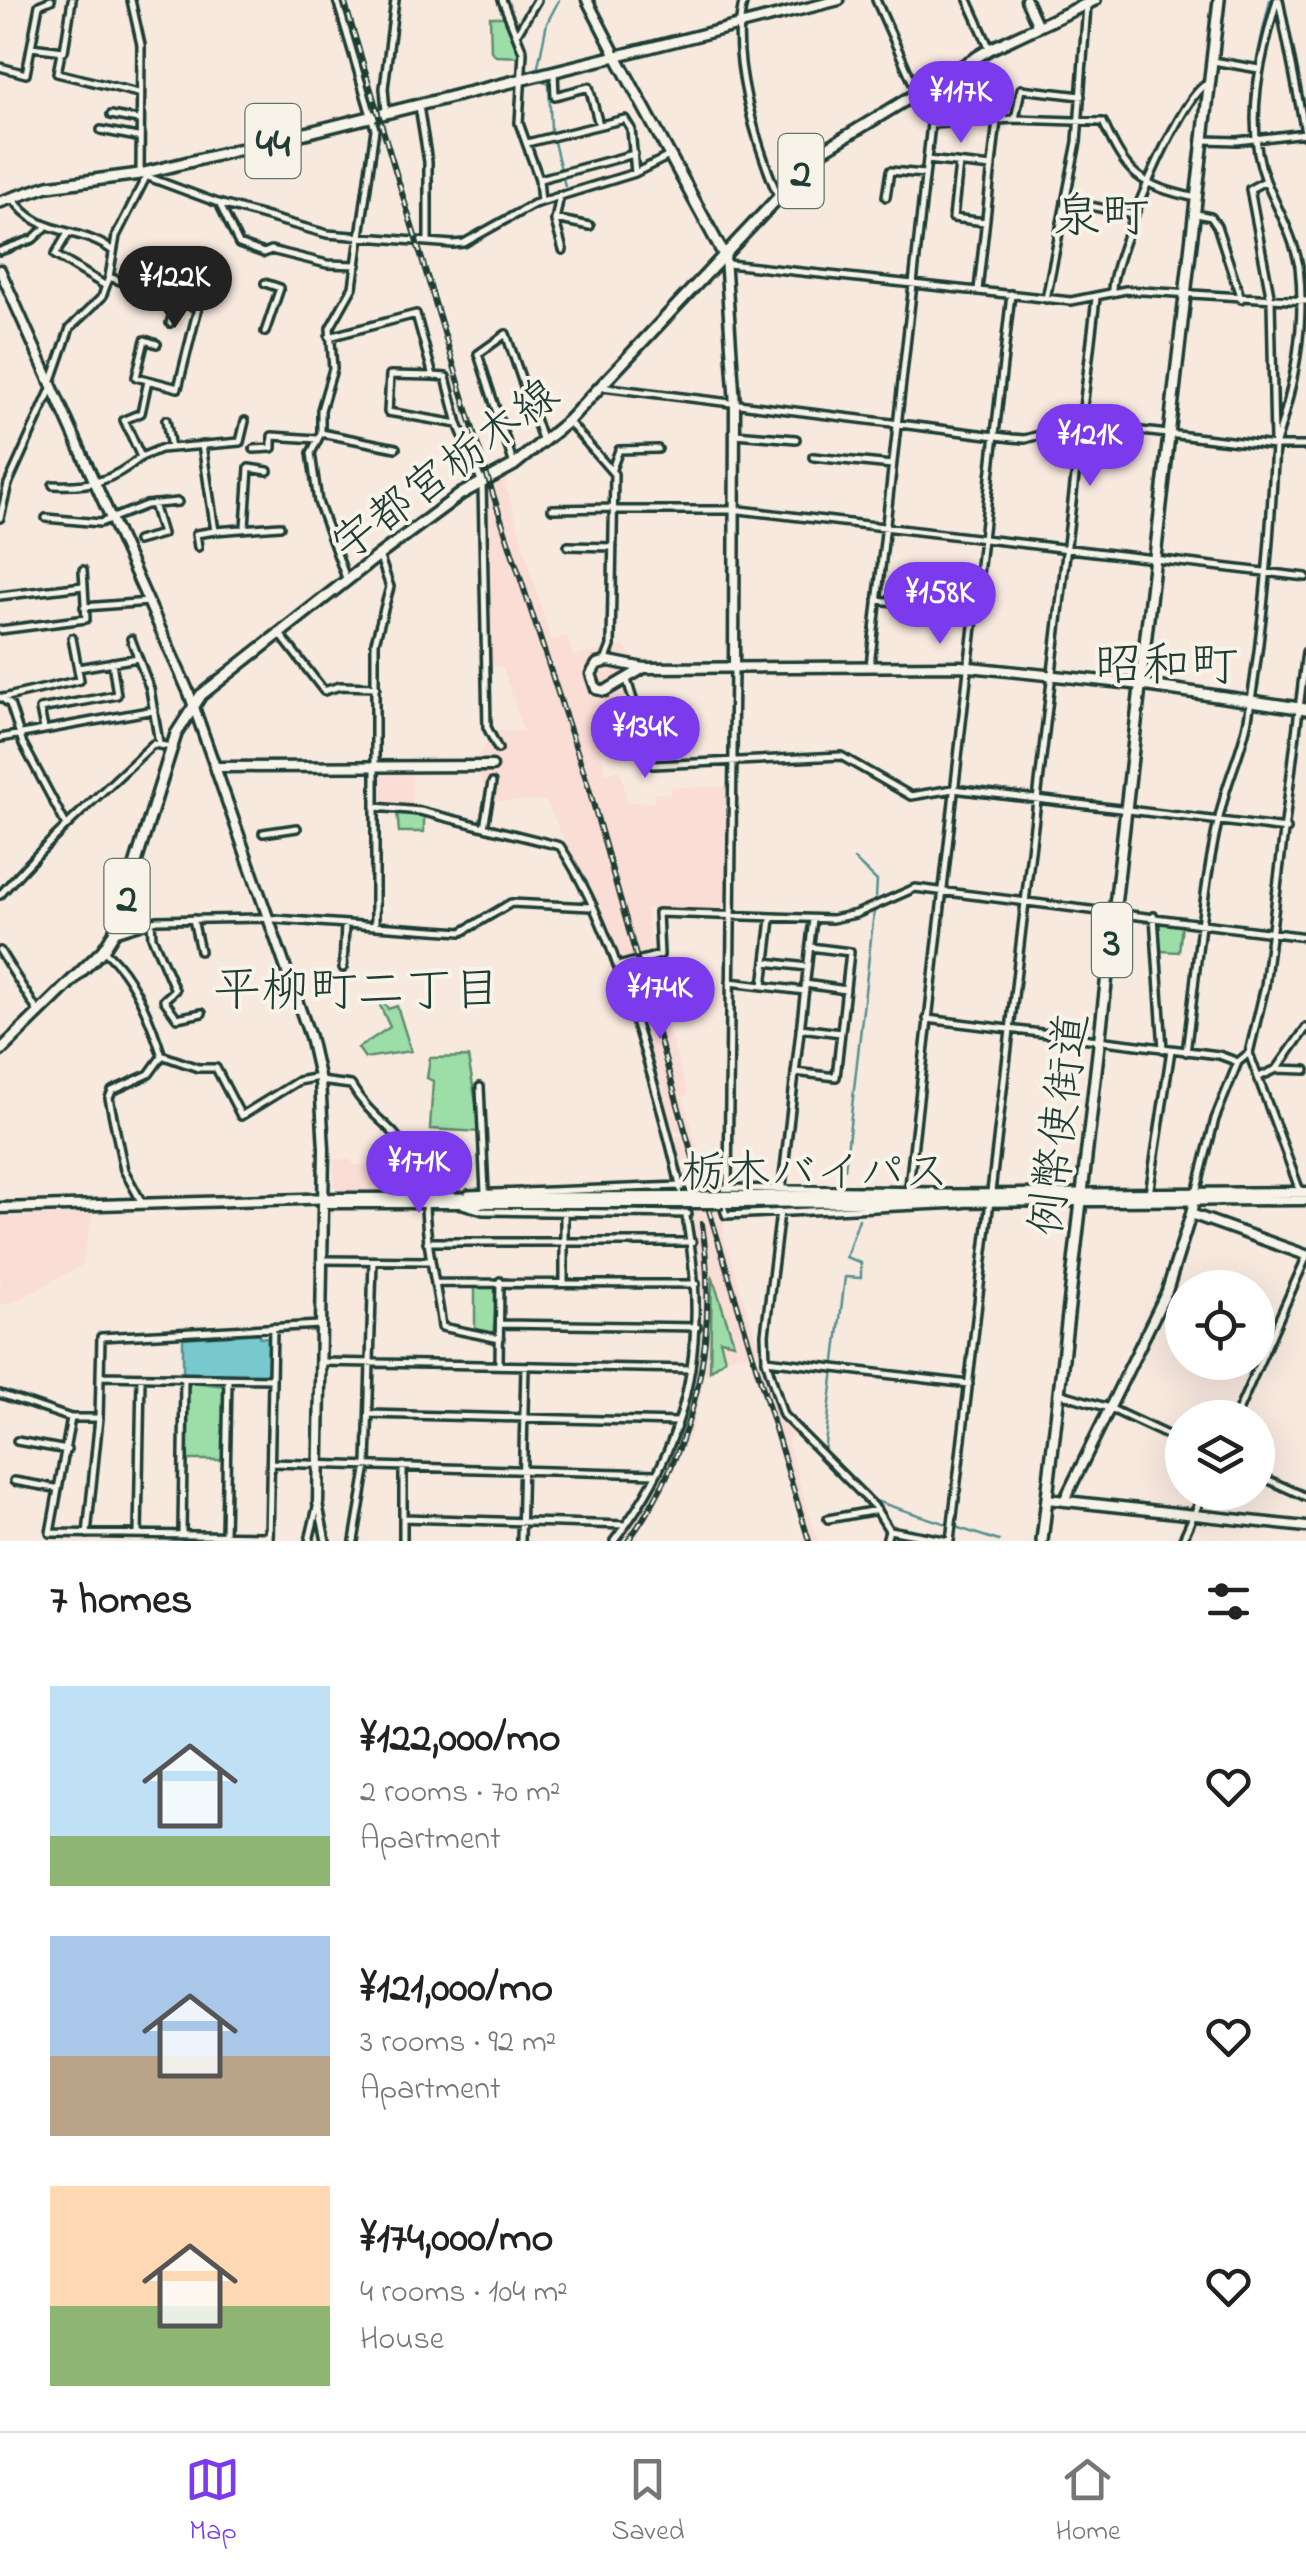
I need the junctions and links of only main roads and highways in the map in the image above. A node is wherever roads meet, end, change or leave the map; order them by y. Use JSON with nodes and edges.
{"nodes":[{"id":1,"x":1218,"y":0,"type":"edge"},
{"id":2,"x":1091,"y":1,"type":"edge"},
{"id":3,"x":0,"y":202,"type":"edge"},
{"id":4,"x":726,"y":260,"type":"junction"},
{"id":5,"x":1142,"y":686,"type":"junction"},
{"id":6,"x":1303,"y":708,"type":"edge"},
{"id":7,"x":0,"y":1051,"type":"edge"},
{"id":8,"x":1042,"y":1541,"type":"edge"}],
"edges":[{"from":1,"to":5,"type":"main road","name":"例幣使街道","number":"3"},
{"from":2,"to":4,"type":"main road","name":"宇都宮栃木線","number":"2"},
{"from":3,"to":4,"type":"main road","number":"44"},
{"from":4,"to":7,"type":"main road","name":"宇都宮栃木線","number":"2"},
{"from":5,"to":6,"type":"main road"},
{"from":5,"to":8,"type":"main road","name":"例幣使街道","number":"3"}]}
